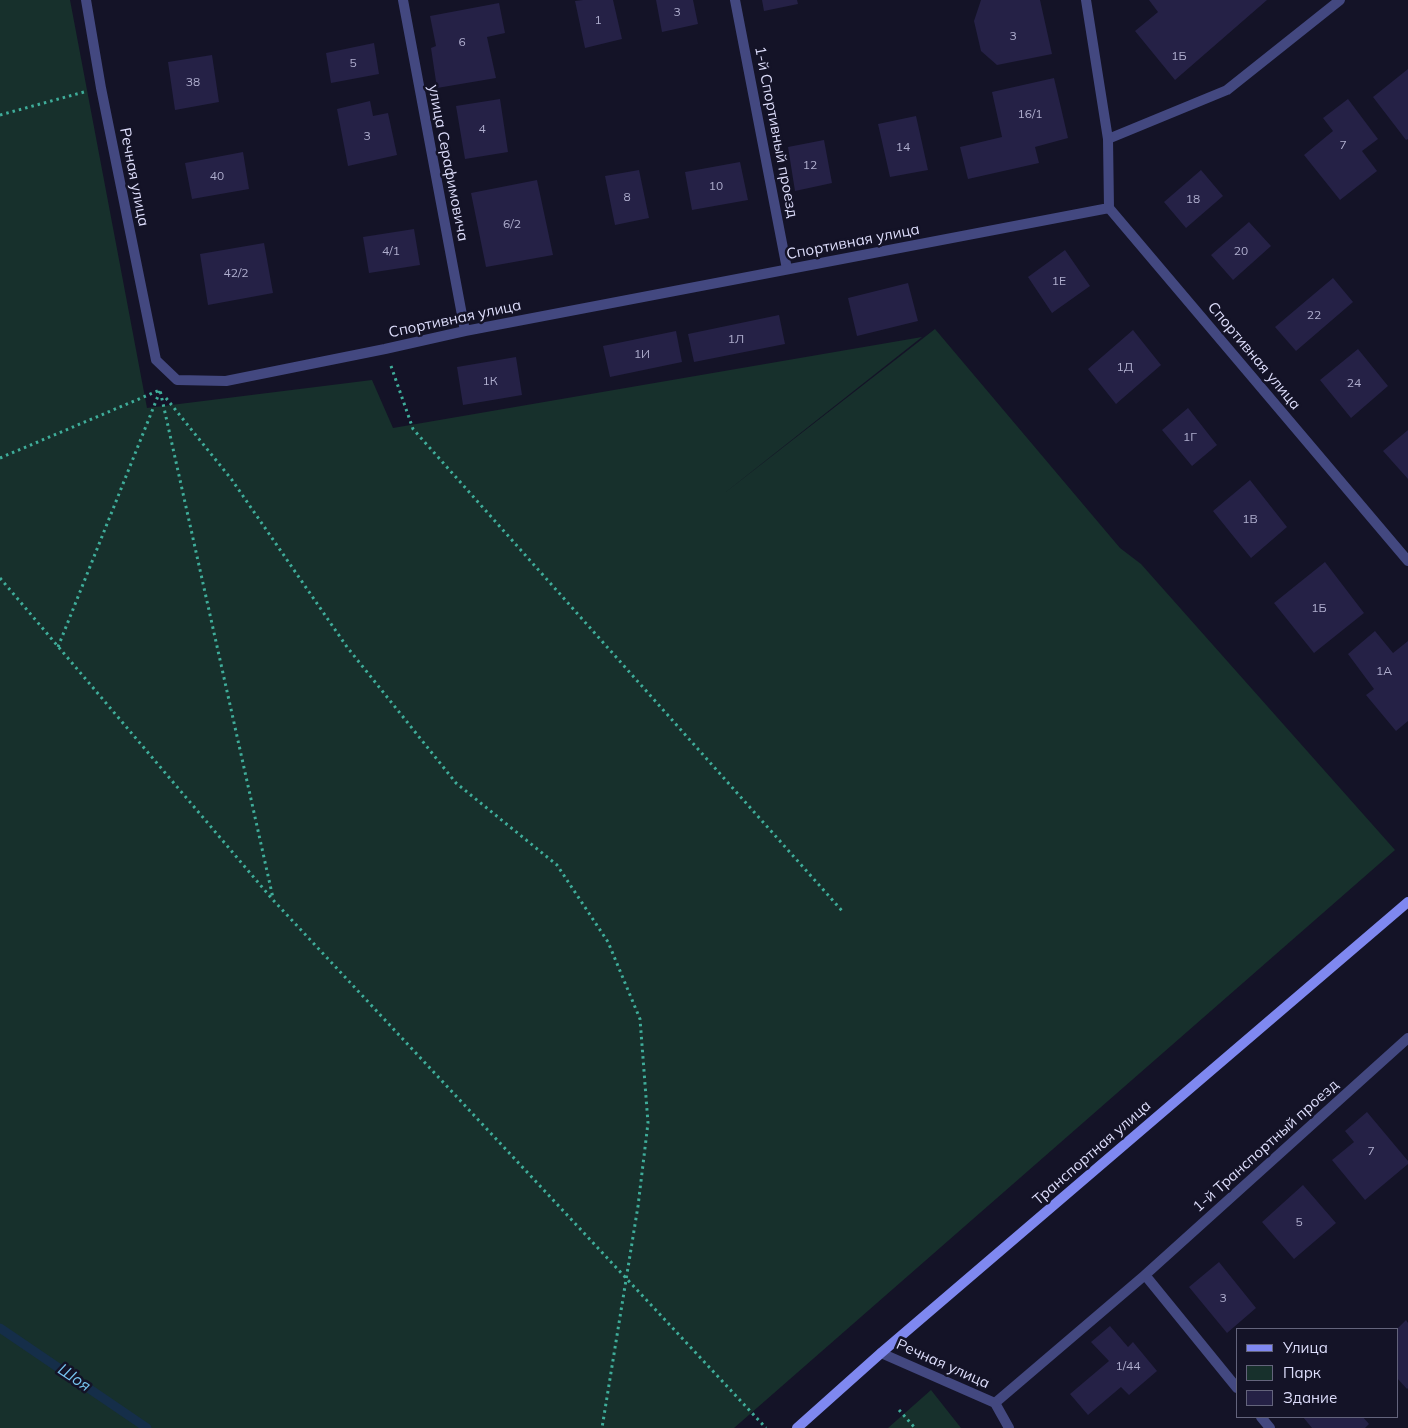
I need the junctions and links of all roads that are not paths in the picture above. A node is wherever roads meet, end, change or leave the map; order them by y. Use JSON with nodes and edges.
{"nodes":[{"id":1,"x":86,"y":0,"type":"edge"},
{"id":2,"x":403,"y":0,"type":"edge"},
{"id":3,"x":735,"y":0,"type":"edge"},
{"id":4,"x":1086,"y":0,"type":"edge"},
{"id":5,"x":1340,"y":0,"type":"edge"},
{"id":6,"x":1108,"y":139,"type":"junction"},
{"id":7,"x":1109,"y":208,"type":"junction"},
{"id":8,"x":787,"y":269,"type":"junction"},
{"id":9,"x":465,"y":331,"type":"junction"},
{"id":10,"x":156,"y":360,"type":"joint"},
{"id":11,"x":1408,"y":561,"type":"edge"},
{"id":12,"x":1408,"y":902,"type":"edge"},
{"id":13,"x":1408,"y":1038,"type":"edge"},
{"id":14,"x":1145,"y":1275,"type":"junction"},
{"id":15,"x":881,"y":1353,"type":"junction"},
{"id":16,"x":1236,"y":1387,"type":"edge"},
{"id":17,"x":995,"y":1403,"type":"junction"},
{"id":18,"x":1262,"y":1418,"type":"edge"},
{"id":19,"x":797,"y":1428,"type":"edge"},
{"id":20,"x":1009,"y":1428,"type":"edge"},
{"id":21,"x":1270,"y":1428,"type":"edge"}],
"edges":[{"from":1,"to":10,"type":"street","name":"Речная улица"},
{"from":2,"to":9,"type":"street","name":"улица Серафимовича"},
{"from":3,"to":8,"type":"street","name":"1-й Спортивный проезд"},
{"from":4,"to":6,"type":"street"},
{"from":5,"to":6,"type":"street"},
{"from":6,"to":7,"type":"street"},
{"from":7,"to":8,"type":"street","name":"Спортивная улица"},
{"from":7,"to":11,"type":"street","name":"Спортивная улица"},
{"from":8,"to":9,"type":"street","name":"Спортивная улица"},
{"from":9,"to":10,"type":"street","name":"Спортивная улица"},
{"from":12,"to":15,"type":"street","name":"Транспортная улица"},
{"from":13,"to":14,"type":"street","name":"1-й Транспортный проезд"},
{"from":14,"to":16,"type":"street"},
{"from":14,"to":17,"type":"street","name":"1-й Транспортный проезд"},
{"from":15,"to":17,"type":"street","name":"Речная улица"},
{"from":15,"to":19,"type":"street","name":"Транспортная улица"},
{"from":17,"to":20,"type":"street","name":"Речная улица"},
{"from":18,"to":21,"type":"street"}]}
